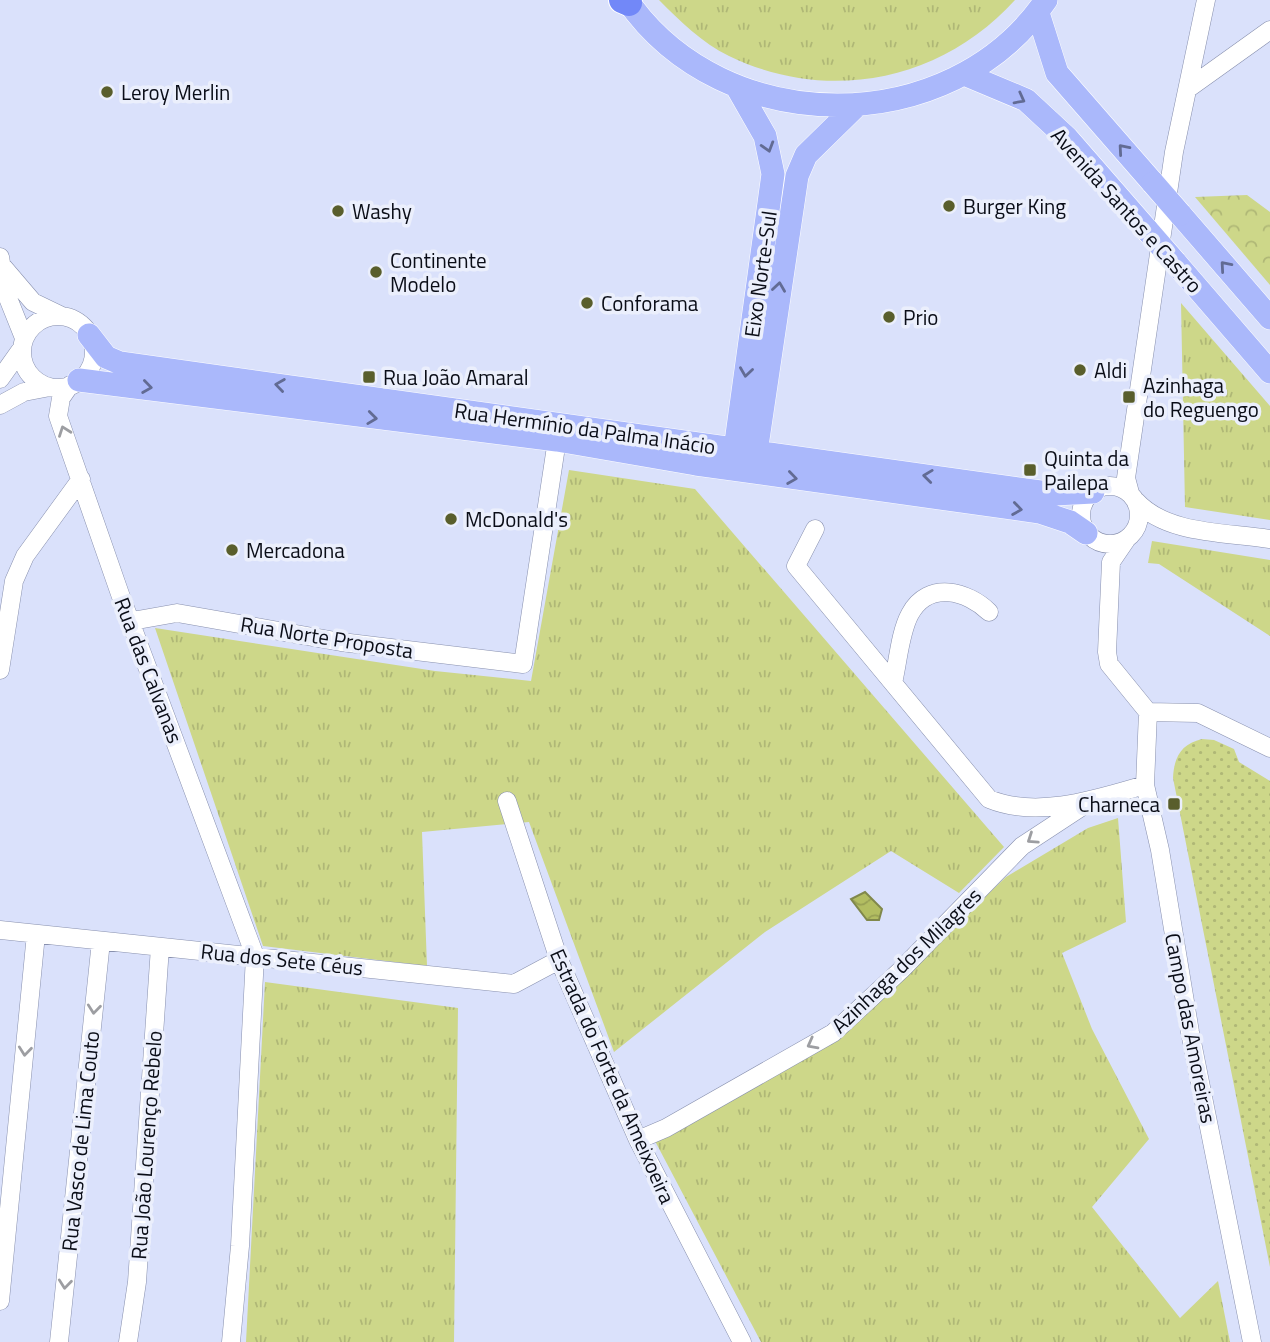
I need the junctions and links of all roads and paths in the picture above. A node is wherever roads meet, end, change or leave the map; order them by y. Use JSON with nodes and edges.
{"nodes":[{"id":1,"x":1206,"y":0,"type":"edge"},
{"id":2,"x":626,"y":1,"type":"edge"},
{"id":3,"x":1042,"y":6,"type":"edge"},
{"id":4,"x":1270,"y":30,"type":"edge"},
{"id":5,"x":964,"y":74,"type":"junction"},
{"id":6,"x":737,"y":87,"type":"junction"},
{"id":7,"x":1189,"y":88,"type":"junction"},
{"id":8,"x":855,"y":107,"type":"junction"},
{"id":9,"x":2,"y":262,"type":"edge"},
{"id":10,"x":66,"y":317,"type":"junction"},
{"id":11,"x":1270,"y":318,"type":"edge"},
{"id":12,"x":89,"y":335,"type":"junction"},
{"id":13,"x":23,"y":343,"type":"junction"},
{"id":14,"x":1270,"y":372,"type":"edge"},
{"id":15,"x":0,"y":379,"type":"edge"},
{"id":16,"x":75,"y":383,"type":"junction"},
{"id":17,"x":50,"y":387,"type":"junction"},
{"id":18,"x":0,"y":405,"type":"edge"},
{"id":19,"x":557,"y":440,"type":"junction"},
{"id":20,"x":1129,"y":453,"type":"junction"},
{"id":21,"x":744,"y":461,"type":"junction"},
{"id":22,"x":81,"y":479,"type":"junction"},
{"id":23,"x":1097,"y":489,"type":"junction"},
{"id":24,"x":1133,"y":497,"type":"junction"},
{"id":25,"x":1177,"y":525,"type":"junction"},
{"id":26,"x":815,"y":529,"type":"dead end"},
{"id":27,"x":1090,"y":536,"type":"junction"},
{"id":28,"x":1129,"y":537,"type":"junction"},
{"id":29,"x":1270,"y":539,"type":"edge"},
{"id":30,"x":1108,"y":582,"type":"junction"},
{"id":31,"x":989,"y":612,"type":"dead end"},
{"id":32,"x":132,"y":621,"type":"junction"},
{"id":33,"x":0,"y":670,"type":"edge"},
{"id":34,"x":893,"y":683,"type":"junction"},
{"id":35,"x":1148,"y":712,"type":"junction"},
{"id":36,"x":1270,"y":748,"type":"edge"},
{"id":37,"x":1145,"y":785,"type":"junction"},
{"id":38,"x":508,"y":801,"type":"dead end"},
{"id":39,"x":1089,"y":802,"type":"junction"},
{"id":40,"x":0,"y":930,"type":"edge"},
{"id":41,"x":36,"y":934,"type":"junction"},
{"id":42,"x":101,"y":941,"type":"junction"},
{"id":43,"x":160,"y":947,"type":"junction"},
{"id":44,"x":255,"y":956,"type":"junction"},
{"id":45,"x":559,"y":960,"type":"junction"},
{"id":46,"x":638,"y":1140,"type":"junction"},
{"id":47,"x":0,"y":1301,"type":"edge"},
{"id":48,"x":59,"y":1342,"type":"edge"},
{"id":49,"x":128,"y":1342,"type":"edge"},
{"id":50,"x":231,"y":1342,"type":"edge"},
{"id":51,"x":741,"y":1342,"type":"edge"},
{"id":52,"x":1252,"y":1342,"type":"edge"}],
"edges":[{"from":1,"to":7,"type":"street"},
{"from":2,"to":6,"type":"main road"},
{"from":3,"to":5,"type":"main road"},
{"from":11,"to":3,"type":"main road","name":"Avenida Santos e Castro","one_way":true,"bridge":true},
{"from":4,"to":7,"type":"street"},
{"from":5,"to":8,"type":"main road"},
{"from":5,"to":14,"type":"main road","name":"Avenida Santos e Castro","one_way":true,"bridge":true},
{"from":6,"to":8,"type":"main road"},
{"from":6,"to":21,"type":"main road","name":"Eixo Norte-Sul","one_way":true},
{"from":7,"to":20,"type":"street"},
{"from":21,"to":8,"type":"main road","name":"Eixo Norte-Sul","one_way":true},
{"from":9,"to":10,"type":"street"},
{"from":9,"to":13,"type":"street"},
{"from":10,"to":12,"type":"street"},
{"from":10,"to":13,"type":"street"},
{"from":12,"to":16,"type":"street"},
{"from":21,"to":12,"type":"main road","name":"Rua Hermínio da Palma Inácio","one_way":true},
{"from":13,"to":15,"type":"street"},
{"from":13,"to":17,"type":"street"},
{"from":16,"to":17,"type":"street"},
{"from":16,"to":19,"type":"main road","name":"Rua Hermínio da Palma Inácio","one_way":true},
{"from":22,"to":16,"type":"street","name":"Rua das Calvanas","one_way":true},
{"from":17,"to":18,"type":"street"},
{"from":19,"to":21,"type":"main road","name":"Rua Hermínio da Palma Inácio"},
{"from":19,"to":32,"type":"street","name":"Rua Norte Proposta"},
{"from":20,"to":23,"type":"street"},
{"from":20,"to":24,"type":"street"},
{"from":23,"to":21,"type":"main road","name":"Rua Hermínio da Palma Inácio","one_way":true},
{"from":21,"to":27,"type":"main road","name":"Rua Hermínio da Palma Inácio","one_way":true},
{"from":22,"to":32,"type":"street","name":"Rua das Calvanas"},
{"from":22,"to":33,"type":"street"},
{"from":23,"to":24,"type":"street"},
{"from":23,"to":27,"type":"street"},
{"from":24,"to":25,"type":"street"},
{"from":24,"to":28,"type":"street"},
{"from":25,"to":28,"type":"street"},
{"from":25,"to":29,"type":"street"},
{"from":26,"to":34,"type":"street"},
{"from":27,"to":28,"type":"street"},
{"from":27,"to":30,"type":"street"},
{"from":28,"to":30,"type":"street"},
{"from":30,"to":35,"type":"street"},
{"from":31,"to":34,"type":"street"},
{"from":32,"to":44,"type":"street","name":"Rua das Calvanas"},
{"from":34,"to":39,"type":"street"},
{"from":35,"to":36,"type":"street"},
{"from":35,"to":37,"type":"street","name":"Campo das Amoreiras"},
{"from":37,"to":39,"type":"street"},
{"from":37,"to":52,"type":"street","name":"Campo das Amoreiras"},
{"from":38,"to":45,"type":"street","name":"Estrada do Forte da Ameixoeira"},
{"from":39,"to":46,"type":"street","name":"Azinhaga dos Milagres","one_way":true},
{"from":40,"to":41,"type":"street","name":"Rua dos Sete Céus"},
{"from":41,"to":42,"type":"street","name":"Rua dos Sete Céus"},
{"from":41,"to":47,"type":"street","one_way":true},
{"from":42,"to":43,"type":"street","name":"Rua dos Sete Céus"},
{"from":42,"to":48,"type":"street","name":"Rua Vasco de Lima Couto","one_way":true},
{"from":43,"to":44,"type":"street","name":"Rua dos Sete Céus"},
{"from":43,"to":49,"type":"street","name":"Rua João Lourenço Rebelo"},
{"from":44,"to":45,"type":"street","name":"Rua dos Sete Céus"},
{"from":44,"to":50,"type":"street"},
{"from":45,"to":46,"type":"street","name":"Estrada do Forte da Ameixoeira"},
{"from":46,"to":51,"type":"street","name":"Estrada do Forte da Ameixoeira"}]}
